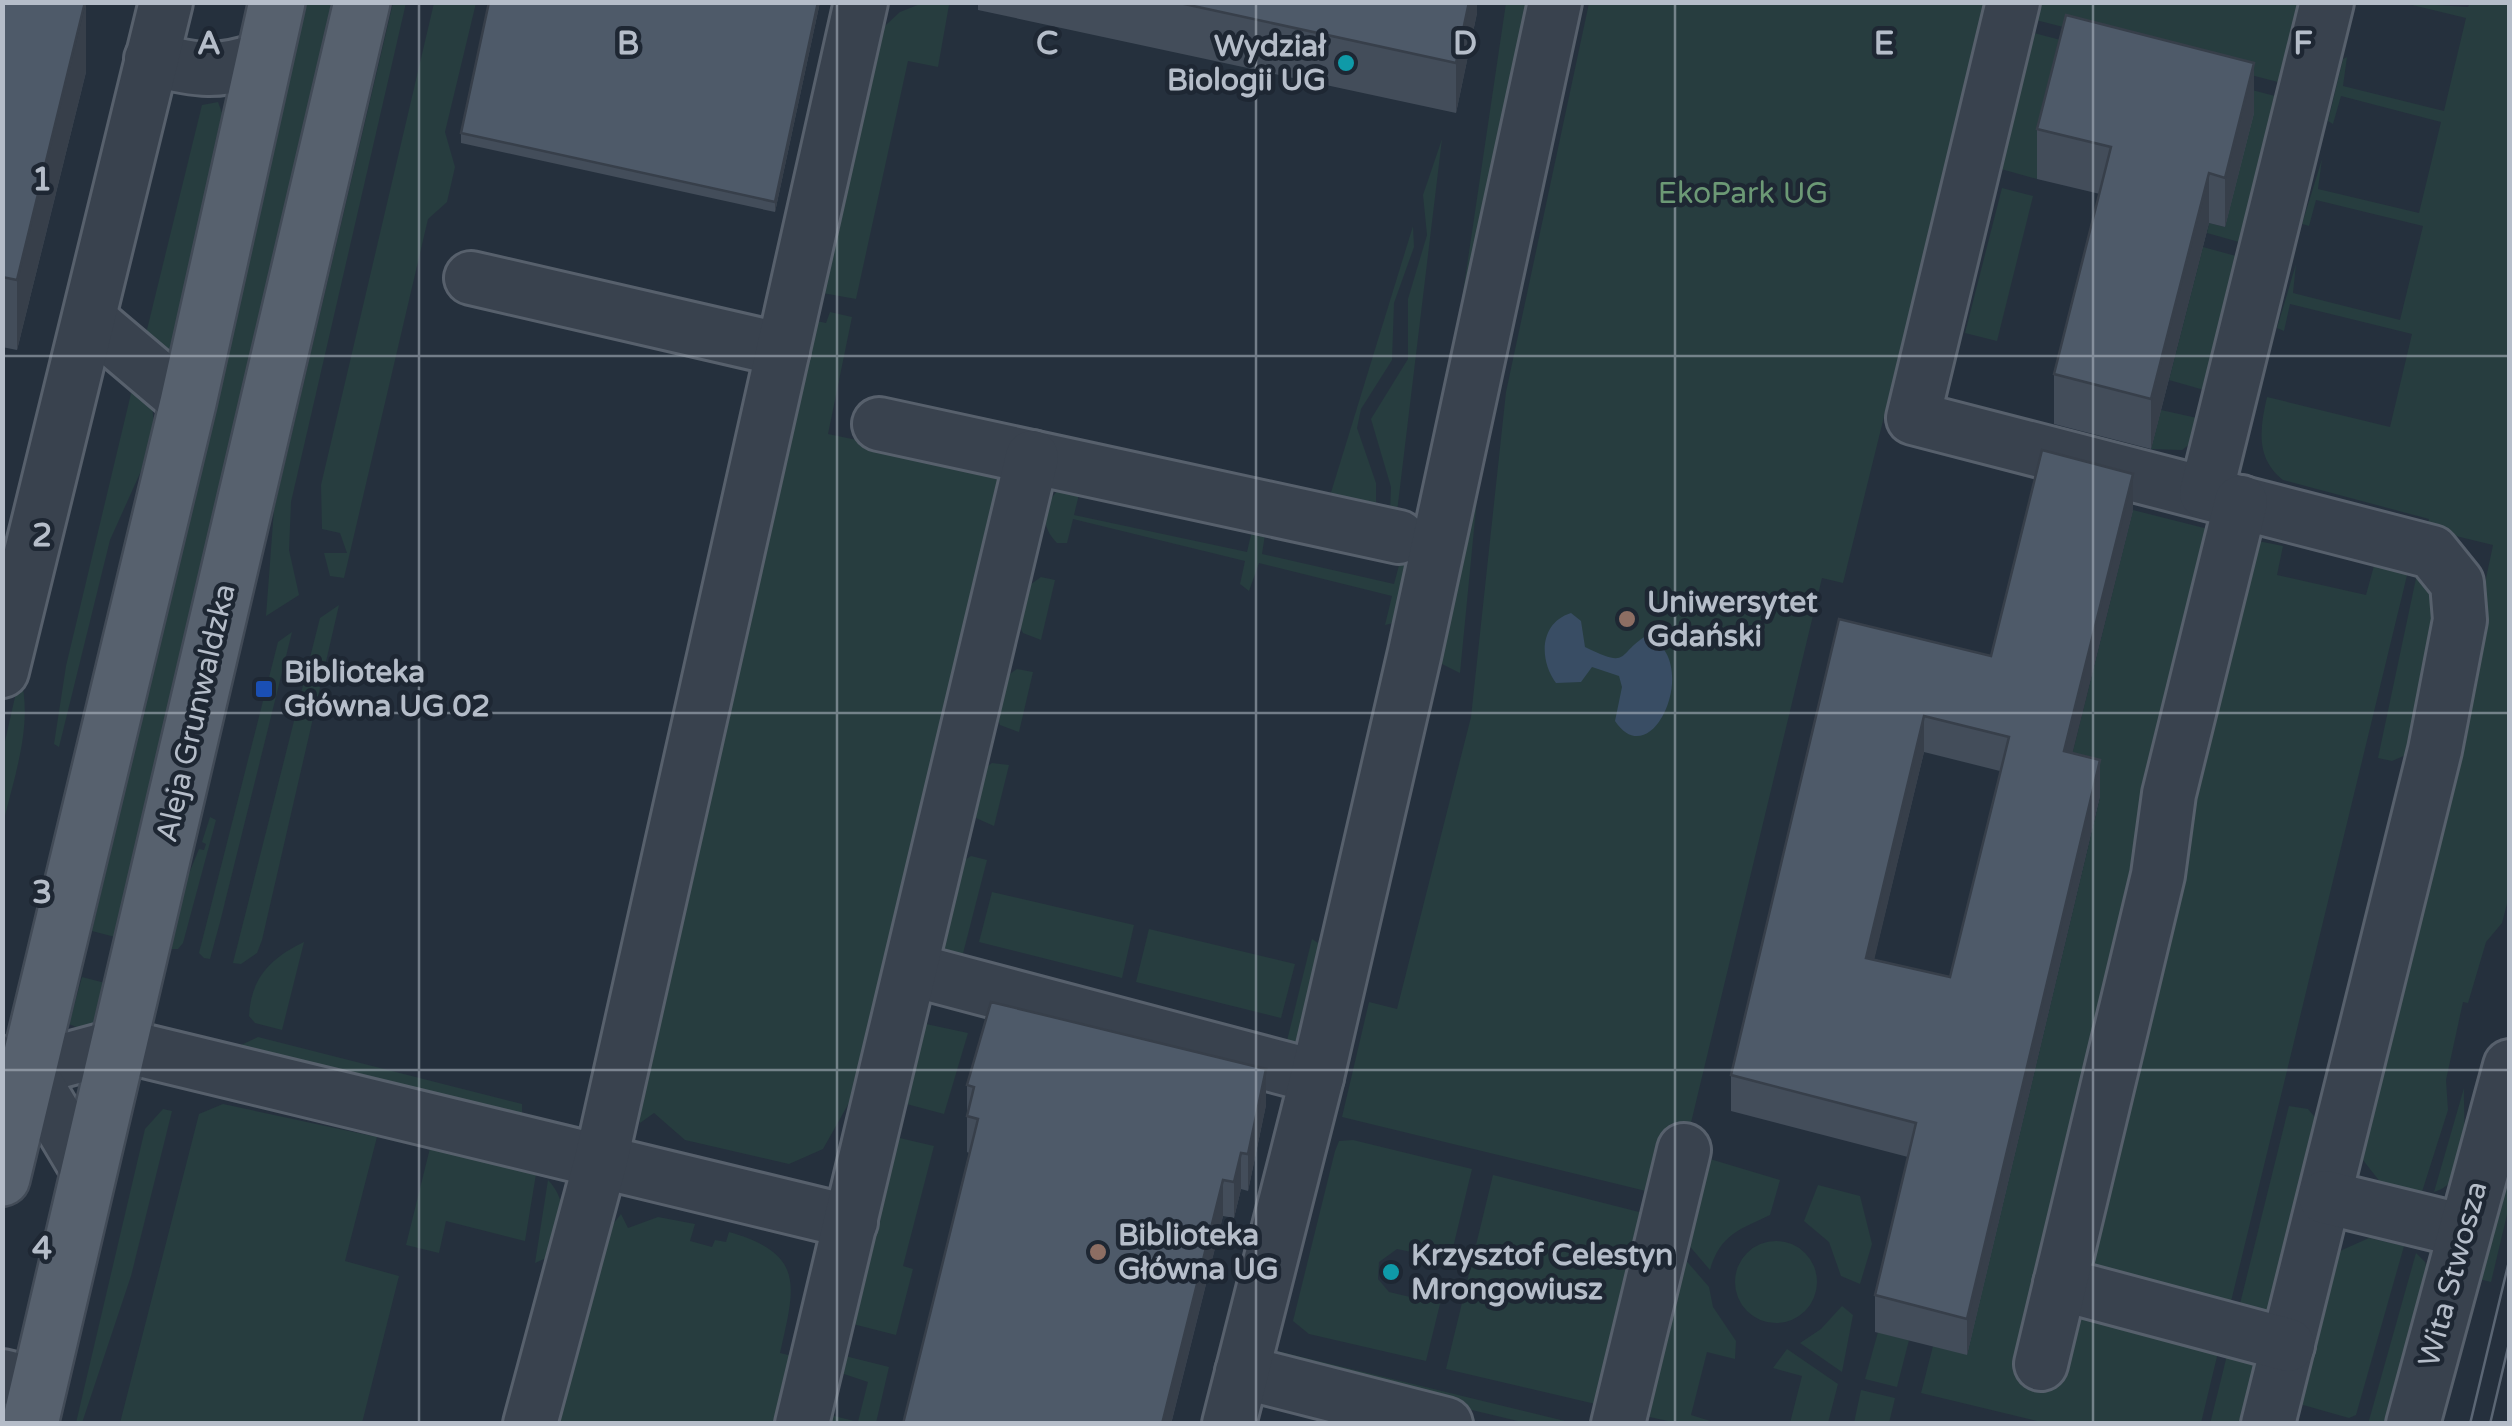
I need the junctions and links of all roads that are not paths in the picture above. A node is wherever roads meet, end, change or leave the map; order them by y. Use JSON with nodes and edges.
{"nodes":[{"id":1,"x":166,"y":2,"type":"edge"},
{"id":2,"x":278,"y":2,"type":"edge"},
{"id":3,"x":362,"y":2,"type":"edge"},
{"id":4,"x":861,"y":2,"type":"edge"},
{"id":5,"x":1555,"y":2,"type":"edge"},
{"id":6,"x":2013,"y":2,"type":"edge"},
{"id":7,"x":2327,"y":2,"type":"edge"},
{"id":8,"x":264,"y":58,"type":"junction"},
{"id":9,"x":151,"y":59,"type":"junction"},
{"id":10,"x":471,"y":278,"type":"dead end"},
{"id":11,"x":95,"y":336,"type":"junction"},
{"id":12,"x":783,"y":350,"type":"junction"},
{"id":13,"x":188,"y":403,"type":"junction"},
{"id":14,"x":880,"y":424,"type":"dead end"},
{"id":15,"x":1032,"y":457,"type":"junction"},
{"id":16,"x":2224,"y":498,"type":"junction"},
{"id":17,"x":1399,"y":537,"type":"dead end"},
{"id":18,"x":2,"y":671,"type":"edge"},
{"id":19,"x":913,"y":970,"type":"junction"},
{"id":20,"x":120,"y":1045,"type":"junction"},
{"id":21,"x":195,"y":1063,"type":"junction"},
{"id":22,"x":2510,"y":1066,"type":"edge"},
{"id":23,"x":15,"y":1067,"type":"edge"},
{"id":24,"x":1317,"y":1077,"type":"junction"},
{"id":25,"x":102,"y":1111,"type":"junction"},
{"id":26,"x":1684,"y":1150,"type":"dead end"},
{"id":27,"x":601,"y":1160,"type":"junction"},
{"id":28,"x":88,"y":1171,"type":"junction"},
{"id":29,"x":2,"y":1178,"type":"edge"},
{"id":30,"x":2325,"y":1196,"type":"junction"},
{"id":31,"x":851,"y":1222,"type":"junction"},
{"id":32,"x":2464,"y":1231,"type":"junction"},
{"id":33,"x":2060,"y":1284,"type":"junction"},
{"id":34,"x":2288,"y":1345,"type":"junction"},
{"id":35,"x":2041,"y":1364,"type":"dead end"},
{"id":36,"x":1242,"y":1372,"type":"junction"},
{"id":37,"x":24,"y":1395,"type":"edge"},
{"id":38,"x":530,"y":1424,"type":"edge"},
{"id":39,"x":802,"y":1424,"type":"edge"},
{"id":40,"x":1229,"y":1424,"type":"edge"},
{"id":41,"x":1446,"y":1424,"type":"edge"},
{"id":42,"x":1618,"y":1424,"type":"edge"},
{"id":43,"x":2268,"y":1424,"type":"edge"},
{"id":44,"x":2412,"y":1424,"type":"edge"}],
"edges":[{"from":1,"to":9,"type":"street"},
{"from":2,"to":8,"type":"main road"},
{"from":3,"to":20,"type":"main road","name":"Aleja Grunwaldzka"},
{"from":4,"to":12,"type":"street"},
{"from":5,"to":24,"type":"street"},
{"from":6,"to":16,"type":"street"},
{"from":7,"to":16,"type":"street"},
{"from":8,"to":9,"type":"street"},
{"from":8,"to":13,"type":"main road"},
{"from":9,"to":11,"type":"street"},
{"from":10,"to":12,"type":"street"},
{"from":11,"to":13,"type":"street"},
{"from":11,"to":18,"type":"street"},
{"from":12,"to":27,"type":"street"},
{"from":13,"to":23,"type":"main road"},
{"from":14,"to":15,"type":"street"},
{"from":15,"to":17,"type":"street"},
{"from":15,"to":19,"type":"street"},
{"from":16,"to":30,"type":"street"},
{"from":16,"to":33,"type":"street"},
{"from":19,"to":24,"type":"street"},
{"from":19,"to":31,"type":"street"},
{"from":20,"to":21,"type":"street"},
{"from":20,"to":23,"type":"street"},
{"from":20,"to":25,"type":"main road","name":"Aleja Grunwaldzka"},
{"from":21,"to":25,"type":"street"},
{"from":21,"to":27,"type":"street"},
{"from":22,"to":32,"type":"street","name":"Wita Stwosza"},
{"from":23,"to":28,"type":"street"},
{"from":23,"to":29,"type":"main road"},
{"from":24,"to":36,"type":"street"},
{"from":25,"to":28,"type":"main road","name":"Aleja Grunwaldzka"},
{"from":26,"to":42,"type":"street"},
{"from":27,"to":31,"type":"street"},
{"from":27,"to":38,"type":"street"},
{"from":28,"to":37,"type":"main road","name":"Aleja Grunwaldzka"},
{"from":30,"to":32,"type":"street"},
{"from":30,"to":34,"type":"street"},
{"from":31,"to":39,"type":"street"},
{"from":32,"to":44,"type":"street","name":"Wita Stwosza"},
{"from":33,"to":34,"type":"street"},
{"from":33,"to":35,"type":"street"},
{"from":34,"to":43,"type":"street"},
{"from":36,"to":40,"type":"street"},
{"from":36,"to":41,"type":"street"}]}
